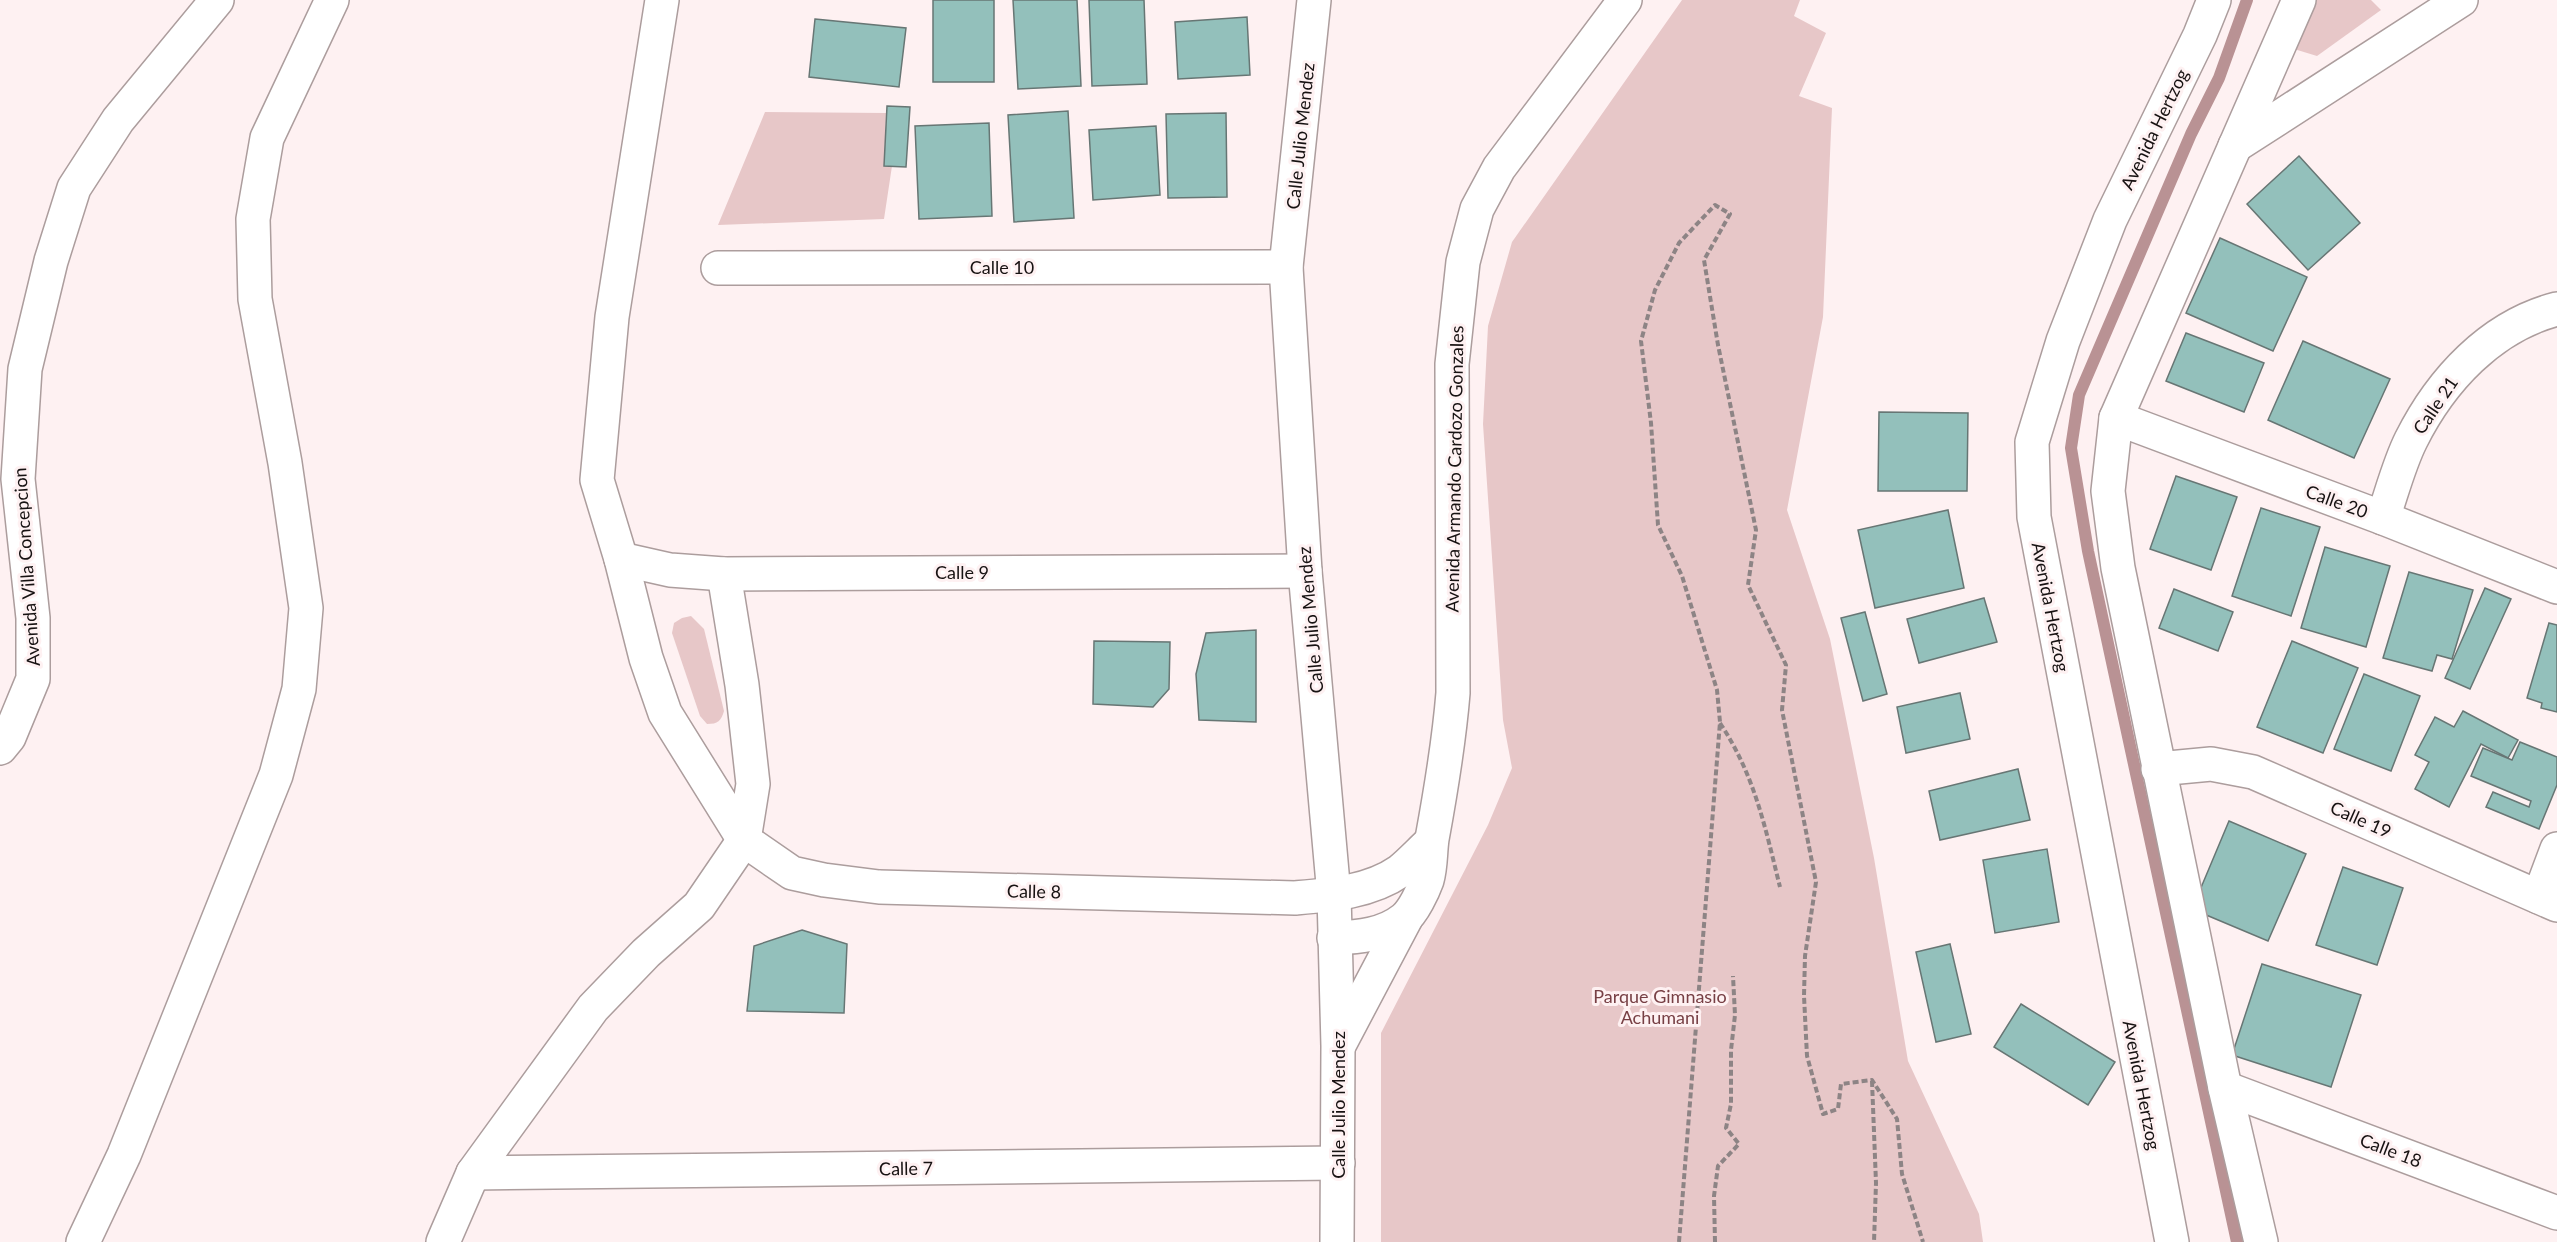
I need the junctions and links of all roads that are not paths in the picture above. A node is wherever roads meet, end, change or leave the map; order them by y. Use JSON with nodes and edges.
{"nodes":[{"id":1,"x":217,"y":0,"type":"edge"},
{"id":2,"x":332,"y":0,"type":"edge"},
{"id":3,"x":662,"y":0,"type":"edge"},
{"id":4,"x":1314,"y":0,"type":"edge"},
{"id":5,"x":1625,"y":0,"type":"edge"},
{"id":6,"x":2214,"y":0,"type":"edge"},
{"id":7,"x":2299,"y":0,"type":"edge"},
{"id":8,"x":2461,"y":0,"type":"edge"},
{"id":9,"x":2235,"y":146,"type":"junction"},
{"id":10,"x":1286,"y":267,"type":"junction"},
{"id":11,"x":718,"y":268,"type":"dead end"},
{"id":12,"x":2557,"y":309,"type":"edge"},
{"id":13,"x":2116,"y":418,"type":"junction"},
{"id":14,"x":2383,"y":518,"type":"junction"},
{"id":15,"x":621,"y":559,"type":"junction"},
{"id":16,"x":1305,"y":571,"type":"junction"},
{"id":17,"x":724,"y":574,"type":"junction"},
{"id":18,"x":2557,"y":587,"type":"edge"},
{"id":19,"x":0,"y":748,"type":"edge"},
{"id":20,"x":2158,"y":769,"type":"junction"},
{"id":21,"x":744,"y":840,"type":"junction"},
{"id":22,"x":1431,"y":842,"type":"junction"},
{"id":23,"x":2557,"y":849,"type":"edge"},
{"id":24,"x":1334,"y":895,"type":"junction"},
{"id":25,"x":2548,"y":901,"type":"edge"},
{"id":26,"x":1406,"y":918,"type":"junction"},
{"id":27,"x":1334,"y":938,"type":"junction"},
{"id":28,"x":1338,"y":1046,"type":"junction"},
{"id":29,"x":2225,"y":1088,"type":"junction"},
{"id":30,"x":1338,"y":1163,"type":"junction"},
{"id":31,"x":473,"y":1173,"type":"junction"},
{"id":32,"x":2557,"y":1213,"type":"edge"},
{"id":33,"x":83,"y":1242,"type":"edge"},
{"id":34,"x":442,"y":1242,"type":"edge"},
{"id":35,"x":1337,"y":1242,"type":"edge"},
{"id":36,"x":2172,"y":1242,"type":"edge"},
{"id":37,"x":2261,"y":1242,"type":"edge"}],
"edges":[{"from":1,"to":19,"type":"street","name":"Avenida Villa Concepcion"},
{"from":2,"to":33,"type":"street"},
{"from":3,"to":15,"type":"street"},
{"from":4,"to":10,"type":"street","name":"Calle Julio Mendez"},
{"from":5,"to":22,"type":"street","name":"Avenida Armando Cardozo Gonzales"},
{"from":6,"to":36,"type":"street","name":"Avenida Hertzog"},
{"from":7,"to":9,"type":"street"},
{"from":8,"to":9,"type":"street"},
{"from":9,"to":13,"type":"street"},
{"from":10,"to":11,"type":"street","name":"Calle 10"},
{"from":10,"to":16,"type":"street","name":"Calle Julio Mendez"},
{"from":12,"to":14,"type":"street","name":"Calle 21"},
{"from":13,"to":14,"type":"street","name":"Calle 20"},
{"from":13,"to":20,"type":"street"},
{"from":14,"to":18,"type":"street","name":"Calle 20"},
{"from":15,"to":17,"type":"street","name":"Calle 9"},
{"from":15,"to":21,"type":"street"},
{"from":16,"to":17,"type":"street","name":"Calle 9"},
{"from":16,"to":24,"type":"street","name":"Calle Julio Mendez"},
{"from":17,"to":21,"type":"street"},
{"from":20,"to":25,"type":"street","name":"Calle 19"},
{"from":20,"to":29,"type":"street"},
{"from":21,"to":24,"type":"street","name":"Calle 8"},
{"from":21,"to":31,"type":"street"},
{"from":22,"to":24,"type":"street"},
{"from":22,"to":26,"type":"street","name":"Avenida Armando Cardozo Gonzales"},
{"from":23,"to":25,"type":"street"},
{"from":24,"to":27,"type":"street","name":"Calle Julio Mendez"},
{"from":26,"to":27,"type":"street"},
{"from":26,"to":28,"type":"street","name":"Avenida Armando Cardozo Gonzales"},
{"from":27,"to":28,"type":"street","name":"Calle Julio Mendez"},
{"from":28,"to":30,"type":"street","name":"Calle Julio Mendez"},
{"from":29,"to":32,"type":"street","name":"Calle 18"},
{"from":29,"to":37,"type":"street"},
{"from":30,"to":31,"type":"street","name":"Calle 7"},
{"from":30,"to":35,"type":"street","name":"Calle Julio Mendez"},
{"from":31,"to":34,"type":"street"}]}
